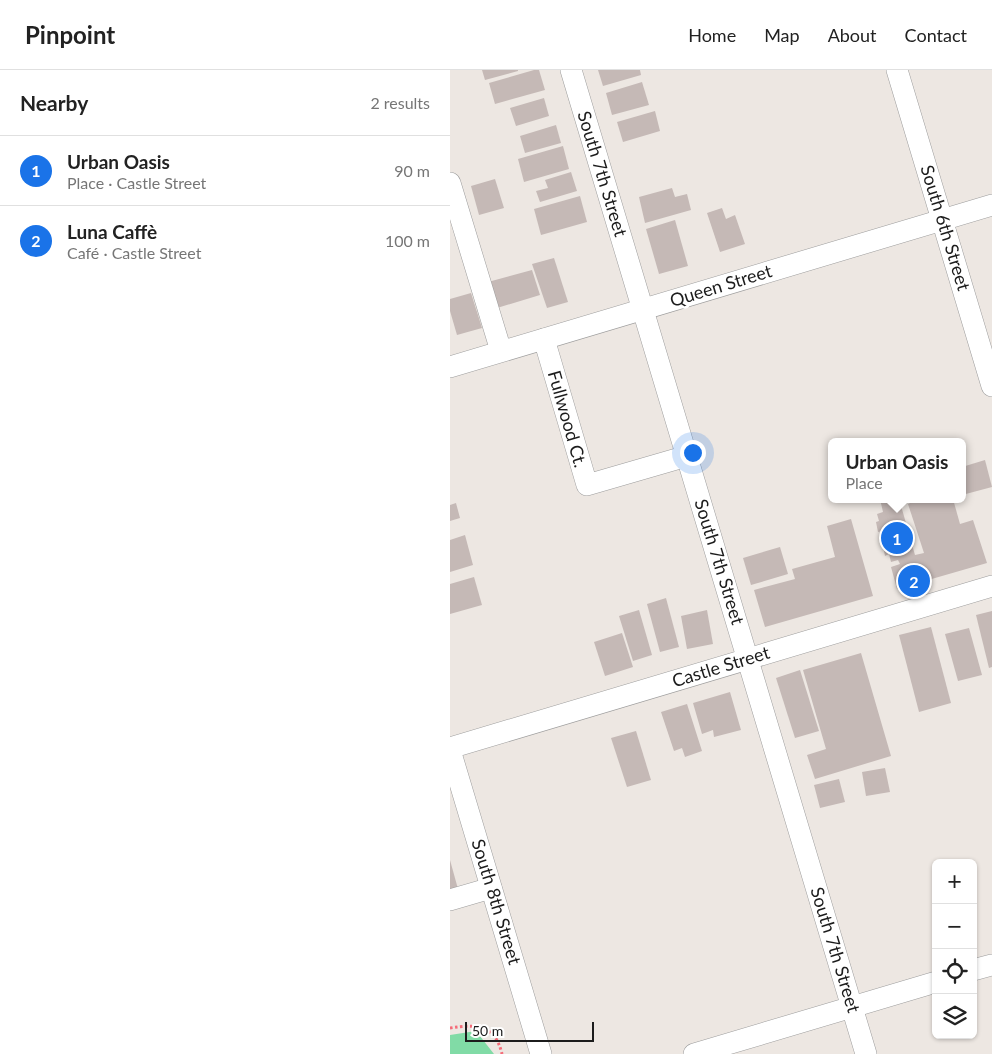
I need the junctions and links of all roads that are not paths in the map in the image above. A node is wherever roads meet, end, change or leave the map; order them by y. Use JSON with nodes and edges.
{"nodes":[{"id":1,"x":571,"y":70,"type":"edge"},
{"id":2,"x":897,"y":70,"type":"edge"},
{"id":3,"x":450,"y":183,"type":"edge"},
{"id":4,"x":992,"y":205,"type":"edge"},
{"id":5,"x":942,"y":220,"type":"junction"},
{"id":6,"x":643,"y":309,"type":"junction"},
{"id":7,"x":544,"y":339,"type":"junction"},
{"id":8,"x":501,"y":351,"type":"junction"},
{"id":9,"x":450,"y":367,"type":"edge"},
{"id":10,"x":992,"y":386,"type":"edge"},
{"id":11,"x":687,"y":456,"type":"junction"},
{"id":12,"x":992,"y":586,"type":"edge"},
{"id":13,"x":748,"y":659,"type":"junction"},
{"id":14,"x":450,"y":749,"type":"edge"},
{"id":15,"x":491,"y":888,"type":"junction"},
{"id":16,"x":450,"y":900,"type":"edge"},
{"id":17,"x":992,"y":965,"type":"edge"},
{"id":18,"x":977,"y":969,"type":"edge"},
{"id":19,"x":932,"y":983,"type":"edge"},
{"id":20,"x":852,"y":1007,"type":"junction"},
{"id":21,"x":708,"y":1052,"type":"edge"},
{"id":22,"x":541,"y":1054,"type":"edge"},
{"id":23,"x":866,"y":1054,"type":"edge"}],
"edges":[{"from":1,"to":6,"type":"street","name":"South 7th Street"},
{"from":2,"to":5,"type":"street","name":"South 6th Street"},
{"from":3,"to":8,"type":"street"},
{"from":4,"to":5,"type":"street","name":"Queen Street"},
{"from":5,"to":6,"type":"street","name":"Queen Street"},
{"from":5,"to":10,"type":"street","name":"South 6th Street"},
{"from":6,"to":7,"type":"street","name":"Queen Street"},
{"from":6,"to":11,"type":"street","name":"South 7th Street"},
{"from":7,"to":8,"type":"street","name":"Queen Street"},
{"from":7,"to":11,"type":"street","name":"Fullwood Ct."},
{"from":8,"to":9,"type":"street","name":"Queen Street"},
{"from":11,"to":13,"type":"street","name":"South 7th Street"},
{"from":12,"to":13,"type":"street","name":"Castle Street"},
{"from":13,"to":14,"type":"street","name":"Castle Street"},
{"from":13,"to":20,"type":"street","name":"South 7th Street"},
{"from":14,"to":15,"type":"street","name":"South 8th Street"},
{"from":15,"to":16,"type":"street"},
{"from":15,"to":22,"type":"street","name":"South 8th Street"},
{"from":17,"to":18,"type":"street"},
{"from":19,"to":20,"type":"street"},
{"from":20,"to":21,"type":"street"},
{"from":20,"to":23,"type":"street","name":"South 7th Street"}]}
